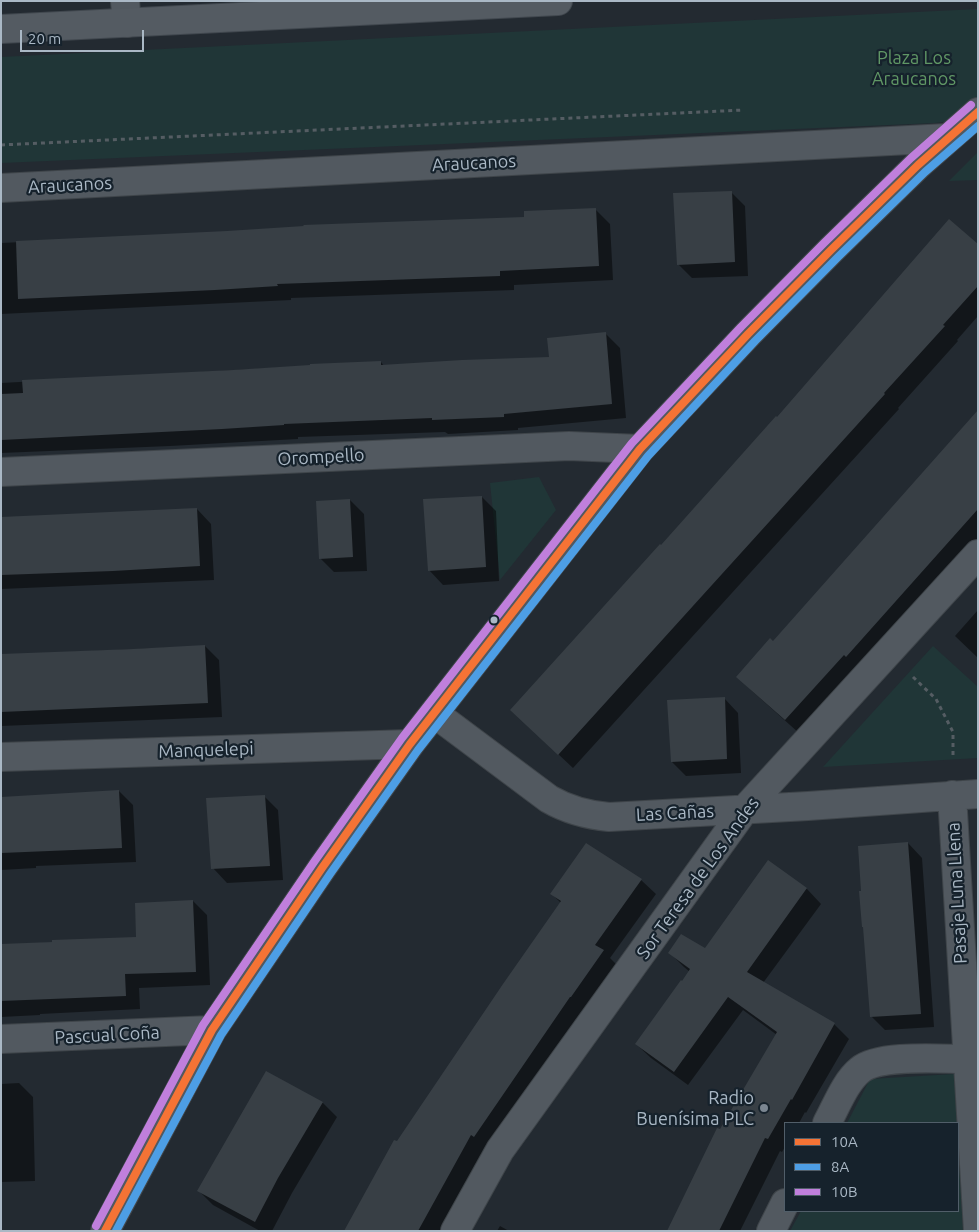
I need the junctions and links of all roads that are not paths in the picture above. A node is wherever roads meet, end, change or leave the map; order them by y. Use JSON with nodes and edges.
{"nodes":[{"id":1,"x":558,"y":1,"type":"edge"},
{"id":2,"x":399,"y":5,"type":"edge"},
{"id":3,"x":126,"y":12,"type":"edge"},
{"id":4,"x":1,"y":29,"type":"edge"},
{"id":5,"x":978,"y":112,"type":"edge"},
{"id":6,"x":947,"y":138,"type":"junction"},
{"id":7,"x":1,"y":188,"type":"edge"},
{"id":8,"x":640,"y":450,"type":"junction"},
{"id":9,"x":1,"y":472,"type":"edge"},
{"id":10,"x":978,"y":554,"type":"edge"},
{"id":11,"x":434,"y":713,"type":"junction"},
{"id":12,"x":410,"y":744,"type":"junction"},
{"id":13,"x":1,"y":757,"type":"edge"},
{"id":14,"x":965,"y":794,"type":"edge"},
{"id":15,"x":745,"y":809,"type":"junction"},
{"id":16,"x":212,"y":1030,"type":"junction"},
{"id":17,"x":1,"y":1040,"type":"edge"},
{"id":18,"x":967,"y":1059,"type":"junction"},
{"id":19,"x":829,"y":1122,"type":"edge"},
{"id":20,"x":784,"y":1206,"type":"edge"},
{"id":21,"x":105,"y":1231,"type":"edge"},
{"id":22,"x":455,"y":1231,"type":"edge"},
{"id":23,"x":771,"y":1231,"type":"edge"},
{"id":24,"x":978,"y":1231,"type":"edge"}],
"edges":[{"from":1,"to":2,"type":"main road"},
{"from":2,"to":3,"type":"main road"},
{"from":3,"to":4,"type":"main road"},
{"from":5,"to":6,"type":"street"},
{"from":6,"to":7,"type":"street","name":"Araucanos"},
{"from":6,"to":8,"type":"street"},
{"from":8,"to":9,"type":"street","name":"Orompello"},
{"from":8,"to":11,"type":"street"},
{"from":10,"to":15,"type":"street","name":"Sor Teresa de Los Andes"},
{"from":11,"to":12,"type":"street"},
{"from":11,"to":15,"type":"street","name":"Las Cañas"},
{"from":12,"to":13,"type":"street","name":"Manquelepi"},
{"from":12,"to":16,"type":"street"},
{"from":14,"to":15,"type":"street","name":"Las Cañas"},
{"from":14,"to":18,"type":"street","name":"Pasaje Luna Llena"},
{"from":15,"to":22,"type":"street","name":"Sor Teresa de Los Andes"},
{"from":16,"to":17,"type":"street","name":"Pascual Coña"},
{"from":16,"to":21,"type":"street"},
{"from":18,"to":19,"type":"street"},
{"from":18,"to":24,"type":"street","name":"Pasaje Luna Llena"},
{"from":20,"to":23,"type":"street"}]}
